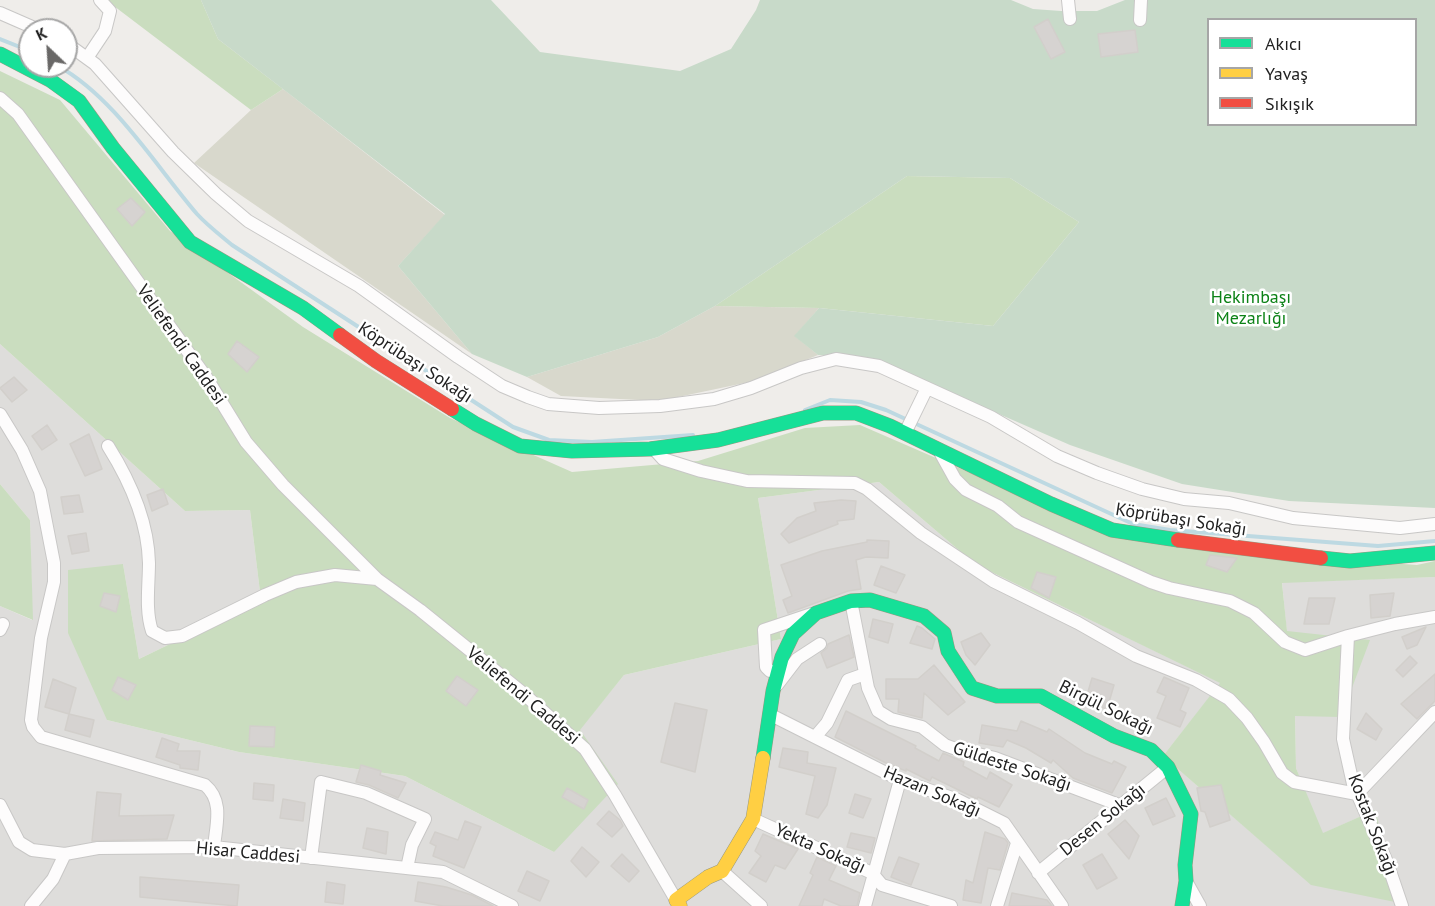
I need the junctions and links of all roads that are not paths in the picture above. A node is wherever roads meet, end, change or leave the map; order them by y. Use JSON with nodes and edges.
{"nodes":[{"id":1,"x":100,"y":0,"type":"edge"},
{"id":2,"x":1068,"y":0,"type":"edge"},
{"id":3,"x":1141,"y":0,"type":"edge"},
{"id":4,"x":0,"y":14,"type":"edge"},
{"id":5,"x":1070,"y":19,"type":"dead end"},
{"id":6,"x":1140,"y":20,"type":"dead end"},
{"id":7,"x":18,"y":21,"type":"edge"},
{"id":8,"x":78,"y":52,"type":"edge"},
{"id":9,"x":0,"y":54,"type":"edge"},
{"id":10,"x":87,"y":58,"type":"junction"},
{"id":11,"x":0,"y":98,"type":"edge"},
{"id":12,"x":924,"y":394,"type":"junction"},
{"id":13,"x":0,"y":414,"type":"edge"},
{"id":14,"x":907,"y":430,"type":"junction"},
{"id":15,"x":108,"y":446,"type":"dead end"},
{"id":16,"x":653,"y":448,"type":"junction"},
{"id":17,"x":940,"y":452,"type":"junction"},
{"id":18,"x":1435,"y":524,"type":"edge"},
{"id":19,"x":1435,"y":553,"type":"edge"},
{"id":20,"x":377,"y":579,"type":"junction"},
{"id":21,"x":851,"y":601,"type":"junction"},
{"id":22,"x":816,"y":613,"type":"junction"},
{"id":23,"x":1435,"y":617,"type":"edge"},
{"id":24,"x":1348,"y":636,"type":"junction"},
{"id":25,"x":820,"y":644,"type":"dead end"},
{"id":26,"x":778,"y":671,"type":"junction"},
{"id":27,"x":865,"y":674,"type":"junction"},
{"id":28,"x":773,"y":691,"type":"junction"},
{"id":29,"x":1435,"y":712,"type":"edge"},
{"id":30,"x":771,"y":715,"type":"junction"},
{"id":31,"x":815,"y":737,"type":"junction"},
{"id":32,"x":1168,"y":767,"type":"junction"},
{"id":33,"x":900,"y":780,"type":"junction"},
{"id":34,"x":1357,"y":794,"type":"junction"},
{"id":35,"x":0,"y":806,"type":"edge"},
{"id":36,"x":1122,"y":806,"type":"junction"},
{"id":37,"x":753,"y":819,"type":"junction"},
{"id":38,"x":1017,"y":843,"type":"junction"},
{"id":39,"x":214,"y":847,"type":"junction"},
{"id":40,"x":65,"y":854,"type":"junction"},
{"id":41,"x":311,"y":858,"type":"junction"},
{"id":42,"x":407,"y":868,"type":"junction"},
{"id":43,"x":722,"y":871,"type":"junction"},
{"id":44,"x":872,"y":873,"type":"junction"},
{"id":45,"x":1038,"y":873,"type":"junction"},
{"id":46,"x":1186,"y":881,"type":"junction"},
{"id":47,"x":678,"y":903,"type":"edge"},
{"id":48,"x":32,"y":906,"type":"edge"},
{"id":49,"x":512,"y":906,"type":"edge"},
{"id":50,"x":761,"y":906,"type":"edge"},
{"id":51,"x":865,"y":906,"type":"edge"},
{"id":52,"x":951,"y":906,"type":"edge"},
{"id":53,"x":997,"y":906,"type":"edge"},
{"id":54,"x":1062,"y":906,"type":"edge"},
{"id":55,"x":1182,"y":906,"type":"edge"},
{"id":56,"x":1200,"y":906,"type":"edge"},
{"id":57,"x":1402,"y":906,"type":"edge"}],
"edges":[{"from":1,"to":10,"type":"street"},
{"from":2,"to":5,"type":"street"},
{"from":3,"to":6,"type":"street"},
{"from":4,"to":7,"type":"street"},
{"from":8,"to":10,"type":"street","name":"Köprübaşı Sokağı"},
{"from":9,"to":16,"type":"street","name":"Köprübaşı Sokağı"},
{"from":10,"to":12,"type":"street","name":"Köprübaşı Sokağı"},
{"from":11,"to":20,"type":"street","name":"Veliefendi Caddesi"},
{"from":12,"to":14,"type":"street"},
{"from":12,"to":18,"type":"street","name":"Köprübaşı Sokağı"},
{"from":13,"to":39,"type":"street"},
{"from":14,"to":16,"type":"street","name":"Köprübaşı Sokağı"},
{"from":14,"to":17,"type":"street","name":"Köprübaşı Sokağı"},
{"from":15,"to":20,"type":"street"},
{"from":16,"to":34,"type":"street"},
{"from":17,"to":19,"type":"street","name":"Köprübaşı Sokağı"},
{"from":17,"to":24,"type":"street"},
{"from":20,"to":47,"type":"street","name":"Veliefendi Caddesi"},
{"from":21,"to":22,"type":"street","name":"Birgül Sokağı"},
{"from":21,"to":27,"type":"street","name":"Güldeste Sokağı"},
{"from":21,"to":32,"type":"street","name":"Birgül Sokağı"},
{"from":22,"to":26,"type":"street","name":"Birgül Sokağı"},
{"from":22,"to":26,"type":"street","name":"Birgül Sokağı"},
{"from":23,"to":24,"type":"street"},
{"from":24,"to":34,"type":"street","name":"Kostak Sokağı"},
{"from":25,"to":28,"type":"street"},
{"from":26,"to":28,"type":"street","name":"Birgül Sokağı"},
{"from":27,"to":31,"type":"street"},
{"from":27,"to":36,"type":"street","name":"Güldeste Sokağı"},
{"from":28,"to":30,"type":"street","name":"Birgül Sokağı"},
{"from":29,"to":34,"type":"street"},
{"from":30,"to":31,"type":"street","name":"Hazan Sokağı"},
{"from":30,"to":37,"type":"street","name":"Birgül Sokağı"},
{"from":31,"to":33,"type":"street","name":"Hazan Sokağı"},
{"from":32,"to":36,"type":"street","name":"Desen Sokağı"},
{"from":32,"to":46,"type":"street","name":"Birgül Sokağı"},
{"from":33,"to":38,"type":"street","name":"Hazan Sokağı"},
{"from":33,"to":44,"type":"street"},
{"from":34,"to":57,"type":"street","name":"Kostak Sokağı"},
{"from":35,"to":40,"type":"street","name":"Hisar Caddesi"},
{"from":36,"to":45,"type":"street","name":"Desen Sokağı"},
{"from":37,"to":43,"type":"street","name":"Birgül Sokağı"},
{"from":37,"to":44,"type":"street","name":"Yekta Sokağı"},
{"from":38,"to":45,"type":"street","name":"Hazan Sokağı"},
{"from":38,"to":53,"type":"street"},
{"from":39,"to":40,"type":"street","name":"Hisar Caddesi"},
{"from":39,"to":41,"type":"street","name":"Hisar Caddesi"},
{"from":40,"to":48,"type":"street"},
{"from":41,"to":42,"type":"street","name":"Hisar Caddesi"},
{"from":41,"to":42,"type":"street"},
{"from":42,"to":49,"type":"street","name":"Hisar Caddesi"},
{"from":43,"to":47,"type":"street","name":"Birgül Sokağı"},
{"from":43,"to":50,"type":"street"},
{"from":44,"to":51,"type":"street"},
{"from":44,"to":52,"type":"street","name":"Yekta Sokağı"},
{"from":45,"to":54,"type":"street","name":"Hazan Sokağı"},
{"from":46,"to":55,"type":"street","name":"Birgül Sokağı"},
{"from":46,"to":56,"type":"street"}]}
